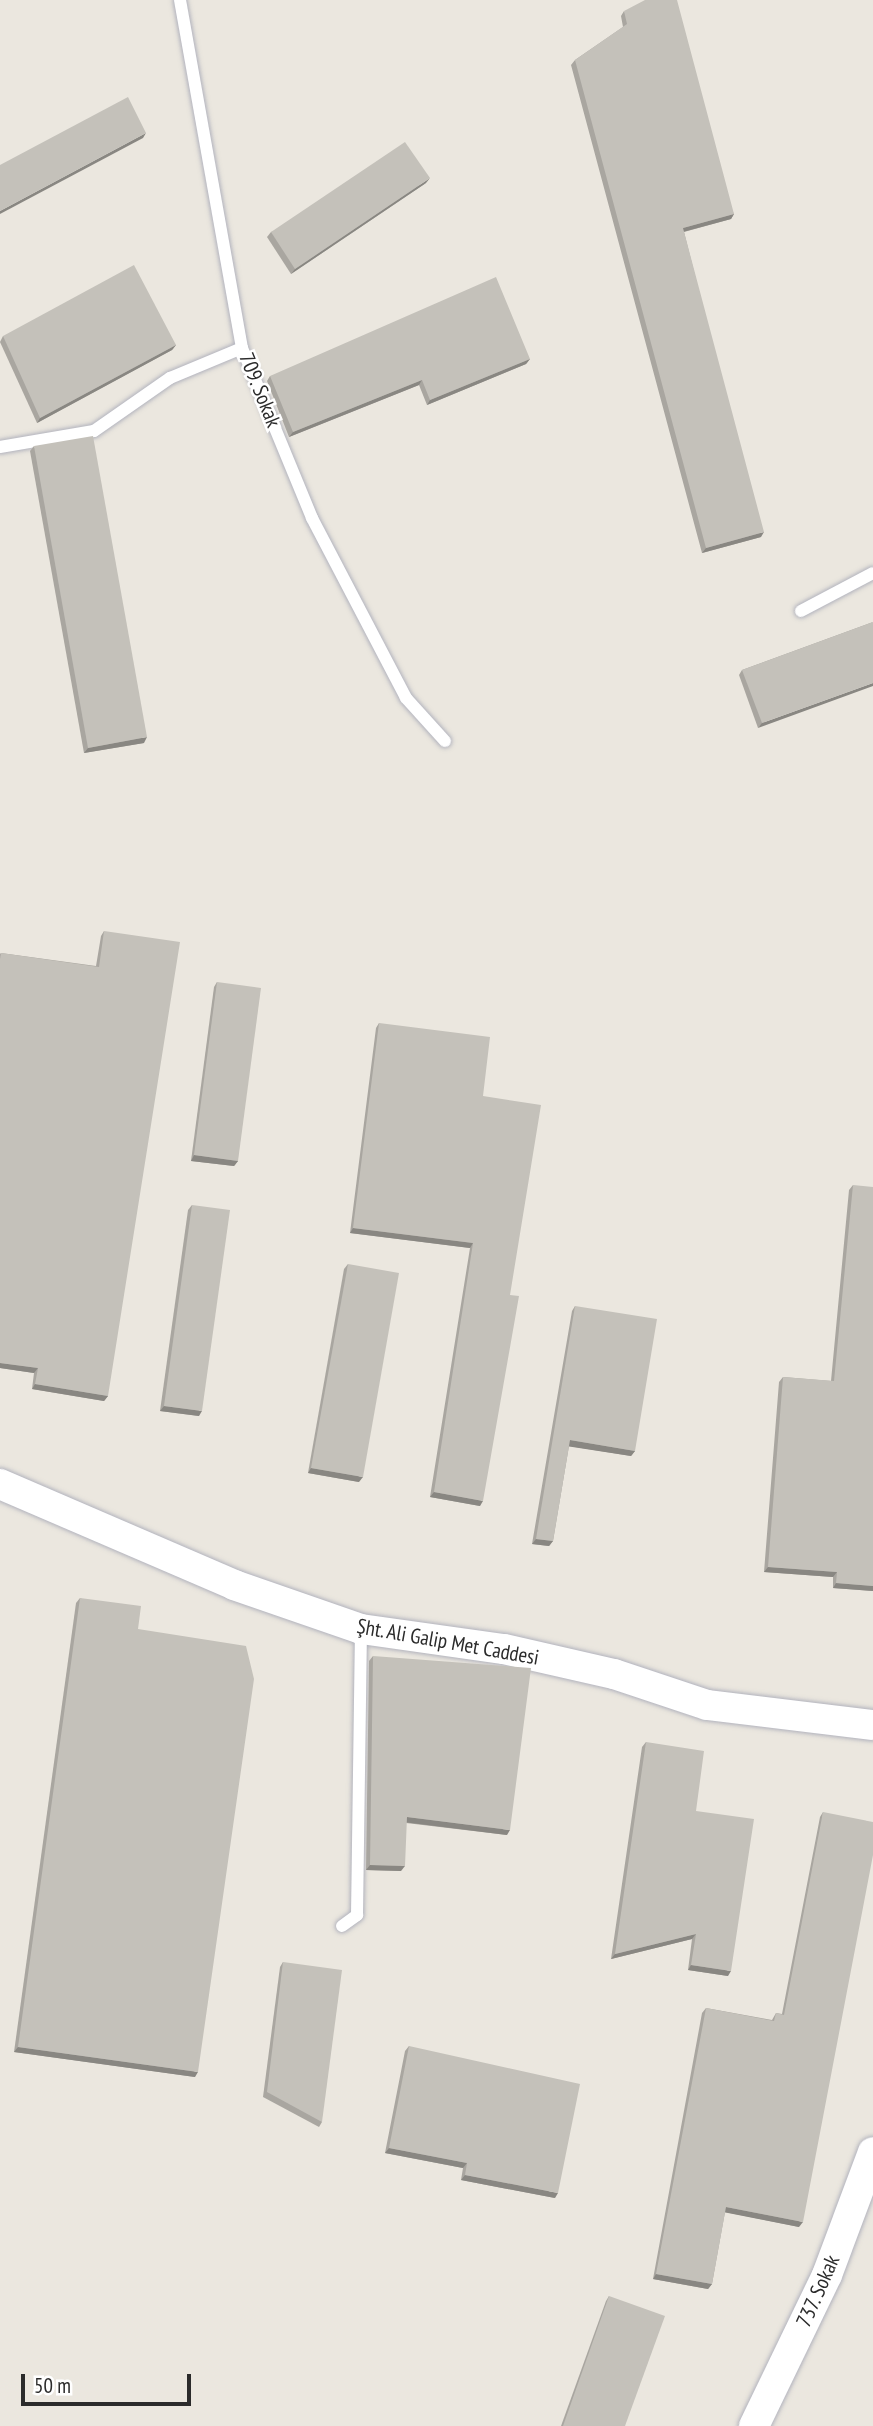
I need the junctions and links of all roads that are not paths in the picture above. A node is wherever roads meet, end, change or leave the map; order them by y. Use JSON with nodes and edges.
{"nodes":[{"id":1,"x":180,"y":0,"type":"edge"},
{"id":2,"x":242,"y":348,"type":"junction"},
{"id":3,"x":0,"y":447,"type":"edge"},
{"id":4,"x":873,"y":573,"type":"edge"},
{"id":5,"x":801,"y":611,"type":"dead end"},
{"id":6,"x":445,"y":741,"type":"dead end"},
{"id":7,"x":0,"y":1484,"type":"edge"},
{"id":8,"x":361,"y":1629,"type":"junction"},
{"id":9,"x":873,"y":1725,"type":"edge"},
{"id":10,"x":342,"y":1926,"type":"dead end"},
{"id":11,"x":873,"y":2152,"type":"edge"},
{"id":12,"x":754,"y":2426,"type":"edge"}],
"edges":[{"from":1,"to":2,"type":"lane","name":"709. Sokak"},
{"from":2,"to":3,"type":"lane"},
{"from":2,"to":6,"type":"lane","name":"709. Sokak"},
{"from":4,"to":5,"type":"lane"},
{"from":7,"to":8,"type":"street","name":"Şht. Ali Galip Met Caddesi"},
{"from":8,"to":9,"type":"street","name":"Şht. Ali Galip Met Caddesi"},
{"from":8,"to":10,"type":"lane"},
{"from":11,"to":12,"type":"street","name":"737. Sokak"}]}
